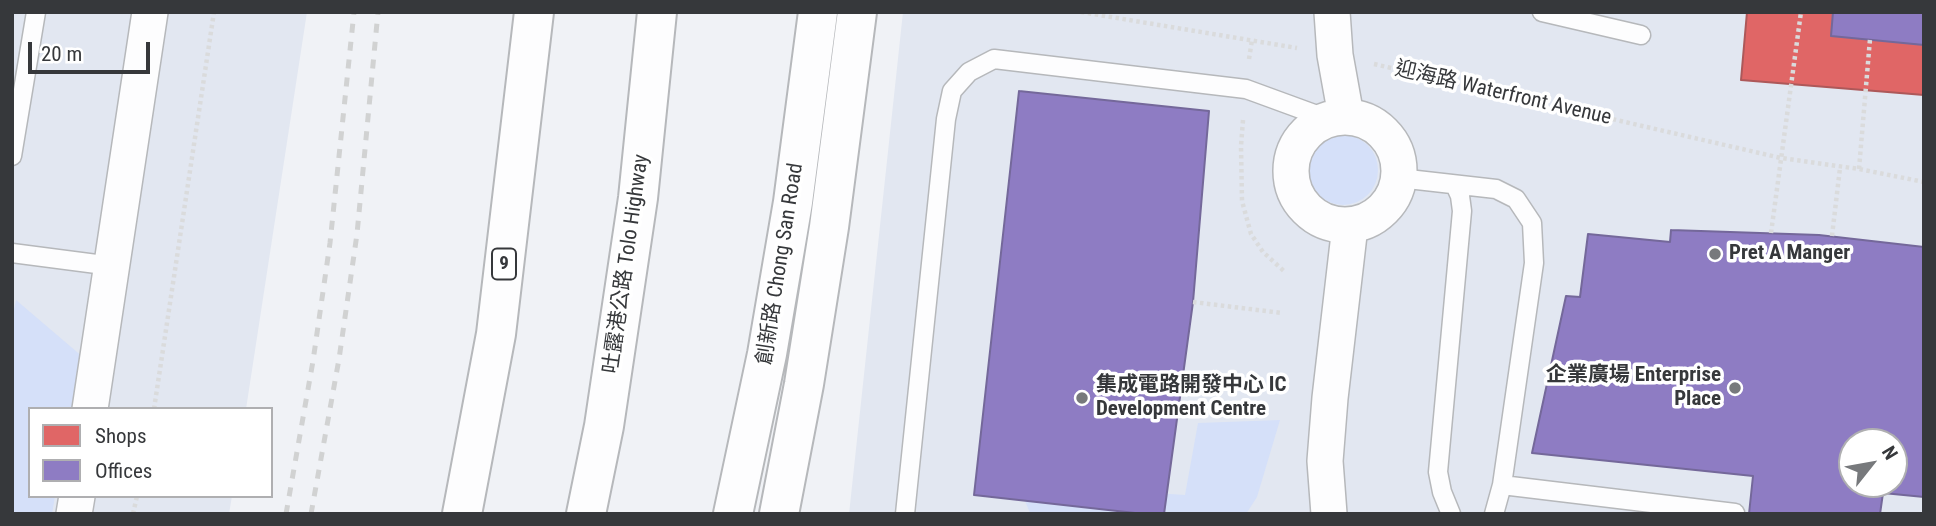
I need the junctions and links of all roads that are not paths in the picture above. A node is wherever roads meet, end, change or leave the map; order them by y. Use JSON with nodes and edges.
{"nodes":[{"id":1,"x":36,"y":12,"type":"edge"},
{"id":2,"x":150,"y":12,"type":"edge"},
{"id":3,"x":534,"y":12,"type":"edge"},
{"id":4,"x":657,"y":12,"type":"edge"},
{"id":5,"x":818,"y":12,"type":"edge"},
{"id":6,"x":857,"y":12,"type":"edge"},
{"id":7,"x":1332,"y":12,"type":"edge"},
{"id":8,"x":1542,"y":12,"type":"edge"},
{"id":9,"x":1641,"y":34,"type":"dead end"},
{"id":10,"x":1337,"y":118,"type":"junction"},
{"id":11,"x":12,"y":156,"type":"edge"},
{"id":12,"x":1399,"y":178,"type":"junction"},
{"id":13,"x":1455,"y":185,"type":"junction"},
{"id":14,"x":1350,"y":226,"type":"junction"},
{"id":15,"x":12,"y":253,"type":"edge"},
{"id":16,"x":112,"y":266,"type":"junction"},
{"id":17,"x":90,"y":407,"type":"edge"},
{"id":18,"x":1502,"y":485,"type":"junction"},
{"id":19,"x":1735,"y":513,"type":"edge"},
{"id":20,"x":461,"y":514,"type":"edge"},
{"id":21,"x":586,"y":514,"type":"edge"},
{"id":22,"x":733,"y":514,"type":"edge"},
{"id":23,"x":779,"y":514,"type":"edge"},
{"id":24,"x":905,"y":514,"type":"edge"},
{"id":25,"x":1329,"y":514,"type":"edge"},
{"id":26,"x":1451,"y":514,"type":"edge"},
{"id":27,"x":1494,"y":514,"type":"edge"}],
"edges":[{"from":1,"to":11,"type":"lane"},
{"from":2,"to":16,"type":"street"},
{"from":3,"to":20,"type":"main road","number":"9"},
{"from":4,"to":21,"type":"main road","name":"吐露港公路 Tolo Highway"},
{"from":5,"to":22,"type":"main road","name":"創新路 Chong San Road"},
{"from":6,"to":23,"type":"main road","name":"創新路 Chong San Road"},
{"from":7,"to":10,"type":"street"},
{"from":8,"to":9,"type":"lane"},
{"from":10,"to":12,"type":"street"},
{"from":10,"to":14,"type":"street"},
{"from":10,"to":24,"type":"lane"},
{"from":12,"to":13,"type":"lane"},
{"from":12,"to":14,"type":"street"},
{"from":13,"to":18,"type":"lane"},
{"from":13,"to":26,"type":"lane"},
{"from":14,"to":25,"type":"street"},
{"from":15,"to":16,"type":"lane"},
{"from":16,"to":17,"type":"street"},
{"from":18,"to":19,"type":"lane"},
{"from":18,"to":27,"type":"lane"}]}
